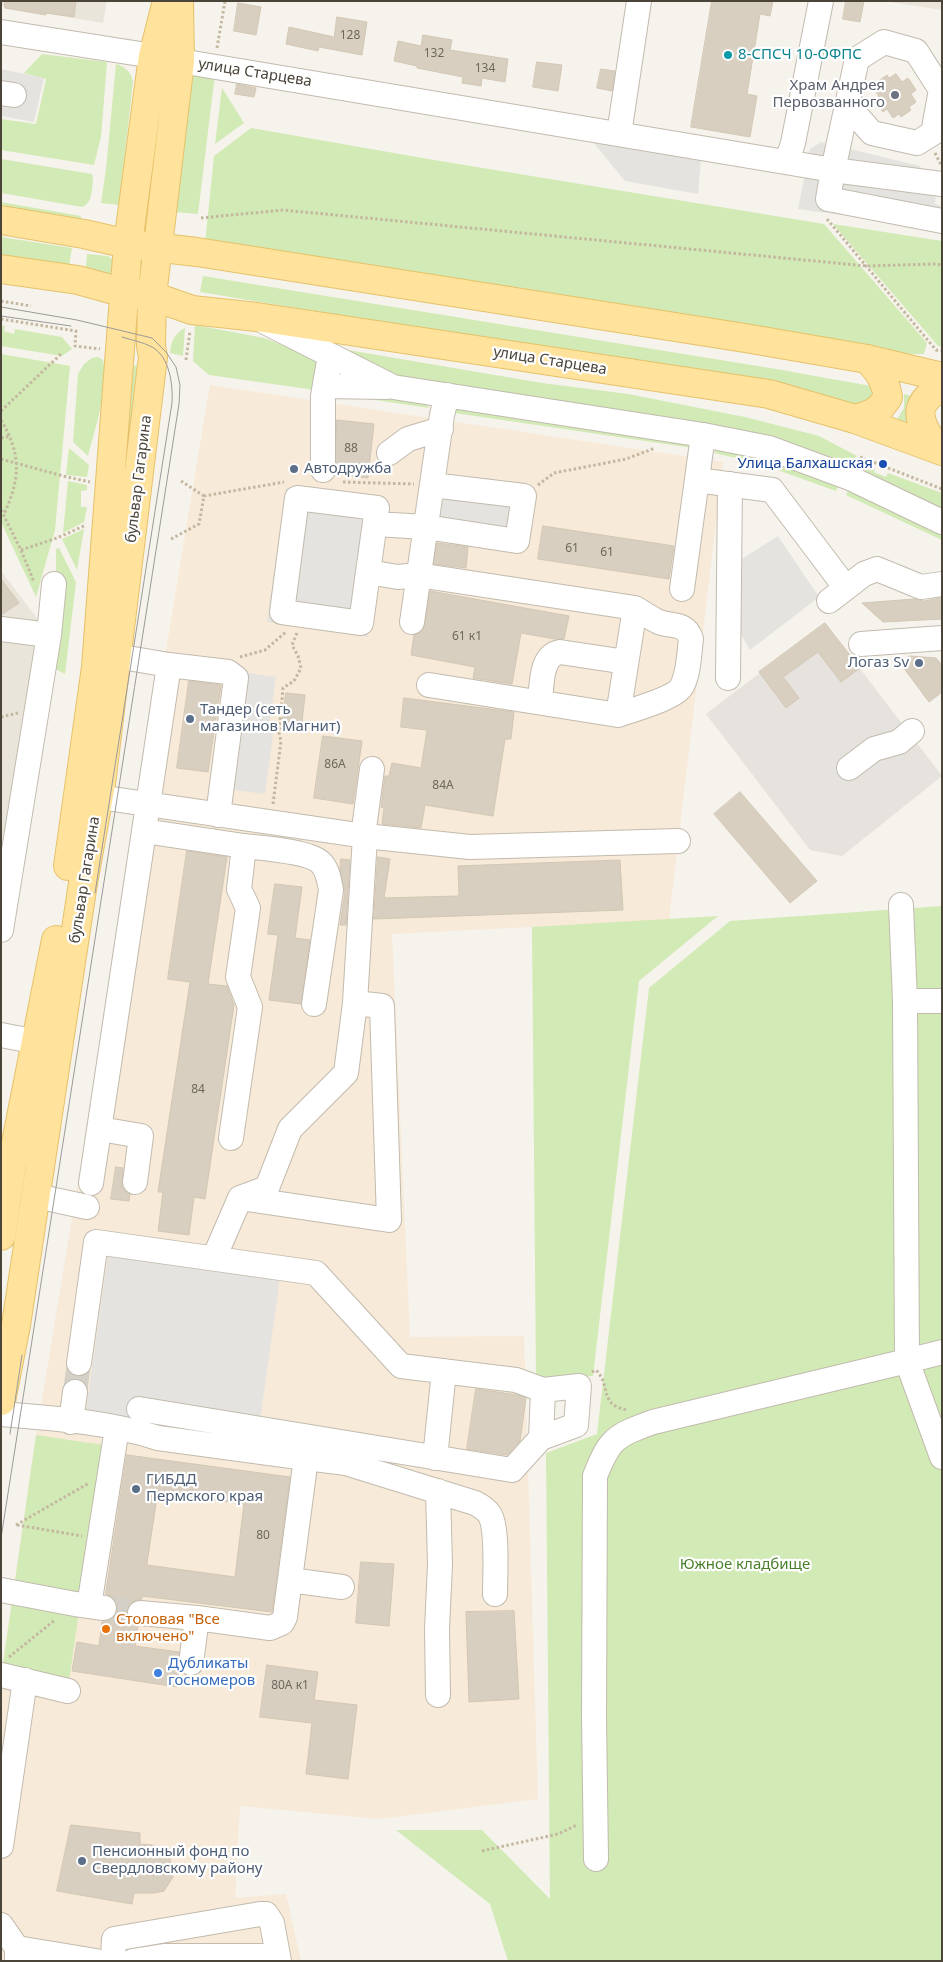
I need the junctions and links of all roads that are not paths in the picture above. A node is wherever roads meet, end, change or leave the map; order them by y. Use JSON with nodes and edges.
{"nodes":[{"id":1,"x":167,"y":1,"type":"edge"},
{"id":2,"x":179,"y":1,"type":"edge"},
{"id":3,"x":639,"y":1,"type":"edge"},
{"id":4,"x":821,"y":1,"type":"edge"},
{"id":5,"x":1,"y":32,"type":"edge"},
{"id":6,"x":153,"y":56,"type":"junction"},
{"id":7,"x":180,"y":61,"type":"junction"},
{"id":8,"x":847,"y":105,"type":"junction"},
{"id":9,"x":619,"y":134,"type":"junction"},
{"id":10,"x":937,"y":134,"type":"edge"},
{"id":11,"x":787,"y":161,"type":"junction"},
{"id":12,"x":833,"y":170,"type":"junction"},
{"id":13,"x":942,"y":184,"type":"edge"},
{"id":14,"x":1,"y":220,"type":"edge"},
{"id":15,"x":942,"y":221,"type":"edge"},
{"id":16,"x":128,"y":244,"type":"junction"},
{"id":17,"x":157,"y":247,"type":"junction"},
{"id":18,"x":1,"y":269,"type":"edge"},
{"id":19,"x":125,"y":293,"type":"junction"},
{"id":20,"x":152,"y":296,"type":"junction"},
{"id":21,"x":257,"y":317,"type":"junction"},
{"id":22,"x":191,"y":319,"type":"junction"},
{"id":23,"x":330,"y":355,"type":"junction"},
{"id":24,"x":153,"y":357,"type":"junction"},
{"id":25,"x":867,"y":359,"type":"junction"},
{"id":26,"x":942,"y":377,"type":"edge"},
{"id":27,"x":325,"y":386,"type":"junction"},
{"id":28,"x":392,"y":387,"type":"junction"},
{"id":29,"x":942,"y":387,"type":"edge"},
{"id":30,"x":447,"y":395,"type":"junction"},
{"id":31,"x":855,"y":419,"type":"junction"},
{"id":32,"x":441,"y":429,"type":"junction"},
{"id":33,"x":703,"y":435,"type":"junction"},
{"id":34,"x":939,"y":450,"type":"edge"},
{"id":35,"x":389,"y":453,"type":"dead end"},
{"id":36,"x":323,"y":470,"type":"dead end"},
{"id":37,"x":696,"y":480,"type":"junction"},
{"id":38,"x":432,"y":484,"type":"junction"},
{"id":39,"x":730,"y":484,"type":"junction"},
{"id":40,"x":942,"y":522,"type":"edge"},
{"id":41,"x":375,"y":524,"type":"junction"},
{"id":42,"x":426,"y":527,"type":"junction"},
{"id":43,"x":368,"y":572,"type":"junction"},
{"id":44,"x":418,"y":575,"type":"junction"},
{"id":45,"x":942,"y":584,"type":"edge"},
{"id":46,"x":46,"y":587,"type":"road end"},
{"id":47,"x":682,"y":589,"type":"dead end"},
{"id":48,"x":634,"y":608,"type":"junction"},
{"id":49,"x":412,"y":622,"type":"dead end"},
{"id":50,"x":1,"y":629,"type":"edge"},
{"id":51,"x":49,"y":635,"type":"junction"},
{"id":52,"x":942,"y":638,"type":"edge"},
{"id":53,"x":861,"y":644,"type":"dead end"},
{"id":54,"x":116,"y":656,"type":"junction"},
{"id":55,"x":626,"y":662,"type":"junction"},
{"id":56,"x":169,"y":665,"type":"junction"},
{"id":57,"x":728,"y":678,"type":"dead end"},
{"id":58,"x":429,"y":685,"type":"dead end"},
{"id":59,"x":540,"y":702,"type":"junction"},
{"id":60,"x":618,"y":715,"type":"junction"},
{"id":61,"x":912,"y":732,"type":"dead end"},
{"id":62,"x":848,"y":768,"type":"dead end"},
{"id":63,"x":372,"y":769,"type":"dead end"},
{"id":64,"x":89,"y":793,"type":"junction"},
{"id":65,"x":148,"y":805,"type":"junction"},
{"id":66,"x":218,"y":815,"type":"junction"},
{"id":67,"x":144,"y":831,"type":"junction"},
{"id":68,"x":364,"y":836,"type":"junction"},
{"id":69,"x":678,"y":841,"type":"dead end"},
{"id":70,"x":244,"y":846,"type":"junction"},
{"id":71,"x":901,"y":905,"type":"dead end"},
{"id":72,"x":1,"y":930,"type":"edge"},
{"id":73,"x":905,"y":1001,"type":"junction"},
{"id":74,"x":940,"y":1002,"type":"edge"},
{"id":75,"x":355,"y":1003,"type":"junction"},
{"id":76,"x":314,"y":1004,"type":"dead end"},
{"id":77,"x":1,"y":1035,"type":"edge"},
{"id":78,"x":38,"y":1042,"type":"junction"},
{"id":79,"x":100,"y":1129,"type":"junction"},
{"id":80,"x":231,"y":1138,"type":"dead end"},
{"id":81,"x":136,"y":1182,"type":"dead end"},
{"id":82,"x":91,"y":1183,"type":"dead end"},
{"id":83,"x":36,"y":1196,"type":"junction"},
{"id":84,"x":240,"y":1198,"type":"junction"},
{"id":85,"x":87,"y":1207,"type":"dead end"},
{"id":86,"x":1,"y":1236,"type":"edge"},
{"id":87,"x":214,"y":1258,"type":"junction"},
{"id":88,"x":942,"y":1352,"type":"edge"},
{"id":89,"x":79,"y":1362,"type":"tunnel mouth"},
{"id":90,"x":907,"y":1362,"type":"junction"},
{"id":91,"x":444,"y":1372,"type":"junction"},
{"id":92,"x":543,"y":1390,"type":"junction"},
{"id":93,"x":75,"y":1392,"type":"tunnel mouth"},
{"id":94,"x":1,"y":1401,"type":"edge"},
{"id":95,"x":139,"y":1409,"type":"dead end"},
{"id":96,"x":1,"y":1414,"type":"edge"},
{"id":97,"x":71,"y":1422,"type":"junction"},
{"id":98,"x":117,"y":1428,"type":"junction"},
{"id":99,"x":541,"y":1438,"type":"junction"},
{"id":100,"x":942,"y":1457,"type":"edge"},
{"id":101,"x":306,"y":1458,"type":"junction"},
{"id":102,"x":435,"y":1458,"type":"junction"},
{"id":103,"x":438,"y":1491,"type":"junction"},
{"id":104,"x":290,"y":1580,"type":"junction"},
{"id":105,"x":342,"y":1588,"type":"dead end"},
{"id":106,"x":1,"y":1590,"type":"edge"},
{"id":107,"x":496,"y":1594,"type":"dead end"},
{"id":108,"x":140,"y":1613,"type":"tunnel mouth"},
{"id":109,"x":197,"y":1618,"type":"junction"},
{"id":110,"x":191,"y":1663,"type":"dead end"},
{"id":111,"x":1,"y":1675,"type":"edge"},
{"id":112,"x":25,"y":1680,"type":"junction"},
{"id":113,"x":68,"y":1691,"type":"dead end"},
{"id":114,"x":438,"y":1696,"type":"dead end"},
{"id":115,"x":1,"y":1846,"type":"edge"},
{"id":116,"x":596,"y":1859,"type":"dead end"},
{"id":117,"x":1,"y":1925,"type":"edge"},
{"id":118,"x":105,"y":1951,"type":"edge"},
{"id":119,"x":17,"y":1954,"type":"edge"},
{"id":120,"x":268,"y":1958,"type":"edge"},
{"id":121,"x":134,"y":1961,"type":"edge"}],
"edges":[{"from":1,"to":6,"type":"main road","name":"бульвар Гагарина"},
{"from":2,"to":7,"type":"main road","name":"бульвар Гагарина"},
{"from":3,"to":9,"type":"street"},
{"from":4,"to":11,"type":"street"},
{"from":5,"to":6,"type":"street"},
{"from":6,"to":16,"type":"main road","name":"бульвар Гагарина"},
{"from":7,"to":9,"type":"street","name":"улица Старцева"},
{"from":7,"to":17,"type":"main road","name":"бульвар Гагарина"},
{"from":8,"to":10,"type":"street"},
{"from":8,"to":10,"type":"street"},
{"from":8,"to":12,"type":"street"},
{"from":9,"to":11,"type":"street","name":"улица Старцева"},
{"from":11,"to":12,"type":"street","name":"улица Старцева"},
{"from":12,"to":13,"type":"street","name":"улица Старцева"},
{"from":12,"to":15,"type":"street"},
{"from":14,"to":16,"type":"main road"},
{"from":16,"to":17,"type":"main road"},
{"from":16,"to":19,"type":"main road","name":"бульвар Гагарина"},
{"from":17,"to":20,"type":"main road","name":"бульвар Гагарина"},
{"from":17,"to":25,"type":"main road"},
{"from":18,"to":19,"type":"main road"},
{"from":19,"to":20,"type":"main road","name":"улица Старцева"},
{"from":19,"to":64,"type":"main road","name":"бульвар Гагарина"},
{"from":20,"to":22,"type":"main road","name":"улица Старцева"},
{"from":20,"to":24,"type":"main road","name":"бульвар Гагарина"},
{"from":21,"to":22,"type":"main road","name":"улица Старцева"},
{"from":21,"to":23,"type":"street"},
{"from":21,"to":31,"type":"main road","name":"улица Старцева"},
{"from":22,"to":24,"type":"main road","name":"бульвар Гагарина"},
{"from":23,"to":27,"type":"street"},
{"from":23,"to":28,"type":"street"},
{"from":24,"to":54,"type":"main road","name":"бульвар Гагарина"},
{"from":25,"to":26,"type":"main road"},
{"from":25,"to":31,"type":"main road"},
{"from":27,"to":28,"type":"street"},
{"from":27,"to":36,"type":"street"},
{"from":28,"to":30,"type":"street"},
{"from":29,"to":34,"type":"main road"},
{"from":30,"to":32,"type":"street"},
{"from":30,"to":33,"type":"street"},
{"from":31,"to":34,"type":"main road","name":"улица Старцева"},
{"from":32,"to":35,"type":"street"},
{"from":32,"to":38,"type":"street"},
{"from":33,"to":37,"type":"street"},
{"from":33,"to":40,"type":"street"},
{"from":37,"to":39,"type":"street"},
{"from":37,"to":47,"type":"street"},
{"from":38,"to":42,"type":"street"},
{"from":38,"to":42,"type":"street"},
{"from":39,"to":45,"type":"street"},
{"from":39,"to":57,"type":"street"},
{"from":41,"to":42,"type":"street"},
{"from":41,"to":43,"type":"street"},
{"from":41,"to":43,"type":"street"},
{"from":42,"to":44,"type":"street"},
{"from":43,"to":44,"type":"street"},
{"from":44,"to":48,"type":"street"},
{"from":44,"to":49,"type":"street"},
{"from":46,"to":51,"type":"street"},
{"from":48,"to":55,"type":"street"},
{"from":48,"to":60,"type":"street"},
{"from":50,"to":51,"type":"street"},
{"from":51,"to":72,"type":"street"},
{"from":52,"to":53,"type":"street"},
{"from":54,"to":56,"type":"street"},
{"from":54,"to":64,"type":"main road","name":"бульвар Гагарина"},
{"from":55,"to":59,"type":"street"},
{"from":55,"to":60,"type":"street"},
{"from":56,"to":65,"type":"street"},
{"from":56,"to":66,"type":"street"},
{"from":58,"to":59,"type":"street"},
{"from":59,"to":60,"type":"street"},
{"from":61,"to":62,"type":"street"},
{"from":63,"to":68,"type":"street"},
{"from":64,"to":65,"type":"street"},
{"from":64,"to":78,"type":"main road","name":"бульвар Гагарина"},
{"from":64,"to":83,"type":"main road","name":"бульвар Гагарина"},
{"from":65,"to":66,"type":"street"},
{"from":65,"to":67,"type":"street"},
{"from":66,"to":68,"type":"street"},
{"from":67,"to":70,"type":"street"},
{"from":67,"to":79,"type":"street"},
{"from":68,"to":69,"type":"street"},
{"from":68,"to":75,"type":"street"},
{"from":70,"to":76,"type":"street"},
{"from":70,"to":80,"type":"street"},
{"from":71,"to":73,"type":"street"},
{"from":73,"to":74,"type":"street"},
{"from":73,"to":90,"type":"street"},
{"from":75,"to":84,"type":"street"},
{"from":75,"to":84,"type":"street"},
{"from":77,"to":78,"type":"street"},
{"from":78,"to":86,"type":"main road","name":"бульвар Гагарина"},
{"from":79,"to":81,"type":"street"},
{"from":79,"to":82,"type":"street"},
{"from":83,"to":85,"type":"street"},
{"from":83,"to":94,"type":"main road","name":"бульвар Гагарина"},
{"from":84,"to":87,"type":"street"},
{"from":87,"to":89,"type":"street"},
{"from":87,"to":91,"type":"street"},
{"from":88,"to":90,"type":"street"},
{"from":90,"to":100,"type":"street"},
{"from":90,"to":116,"type":"street"},
{"from":91,"to":92,"type":"street"},
{"from":91,"to":102,"type":"street"},
{"from":92,"to":99,"type":"street"},
{"from":92,"to":99,"type":"street"},
{"from":93,"to":97,"type":"street"},
{"from":95,"to":102,"type":"street"},
{"from":96,"to":97,"type":"street"},
{"from":97,"to":98,"type":"street"},
{"from":98,"to":101,"type":"street"},
{"from":98,"to":106,"type":"street"},
{"from":99,"to":102,"type":"street"},
{"from":101,"to":103,"type":"street"},
{"from":101,"to":104,"type":"street"},
{"from":103,"to":107,"type":"street"},
{"from":103,"to":114,"type":"street"},
{"from":104,"to":105,"type":"street"},
{"from":104,"to":109,"type":"street"},
{"from":108,"to":109,"type":"street"},
{"from":109,"to":110,"type":"street"},
{"from":111,"to":112,"type":"street"},
{"from":112,"to":113,"type":"street"},
{"from":112,"to":115,"type":"street"},
{"from":117,"to":119,"type":"street"},
{"from":118,"to":119,"type":"street"},
{"from":118,"to":120,"type":"street"},
{"from":120,"to":121,"type":"street"}]}
